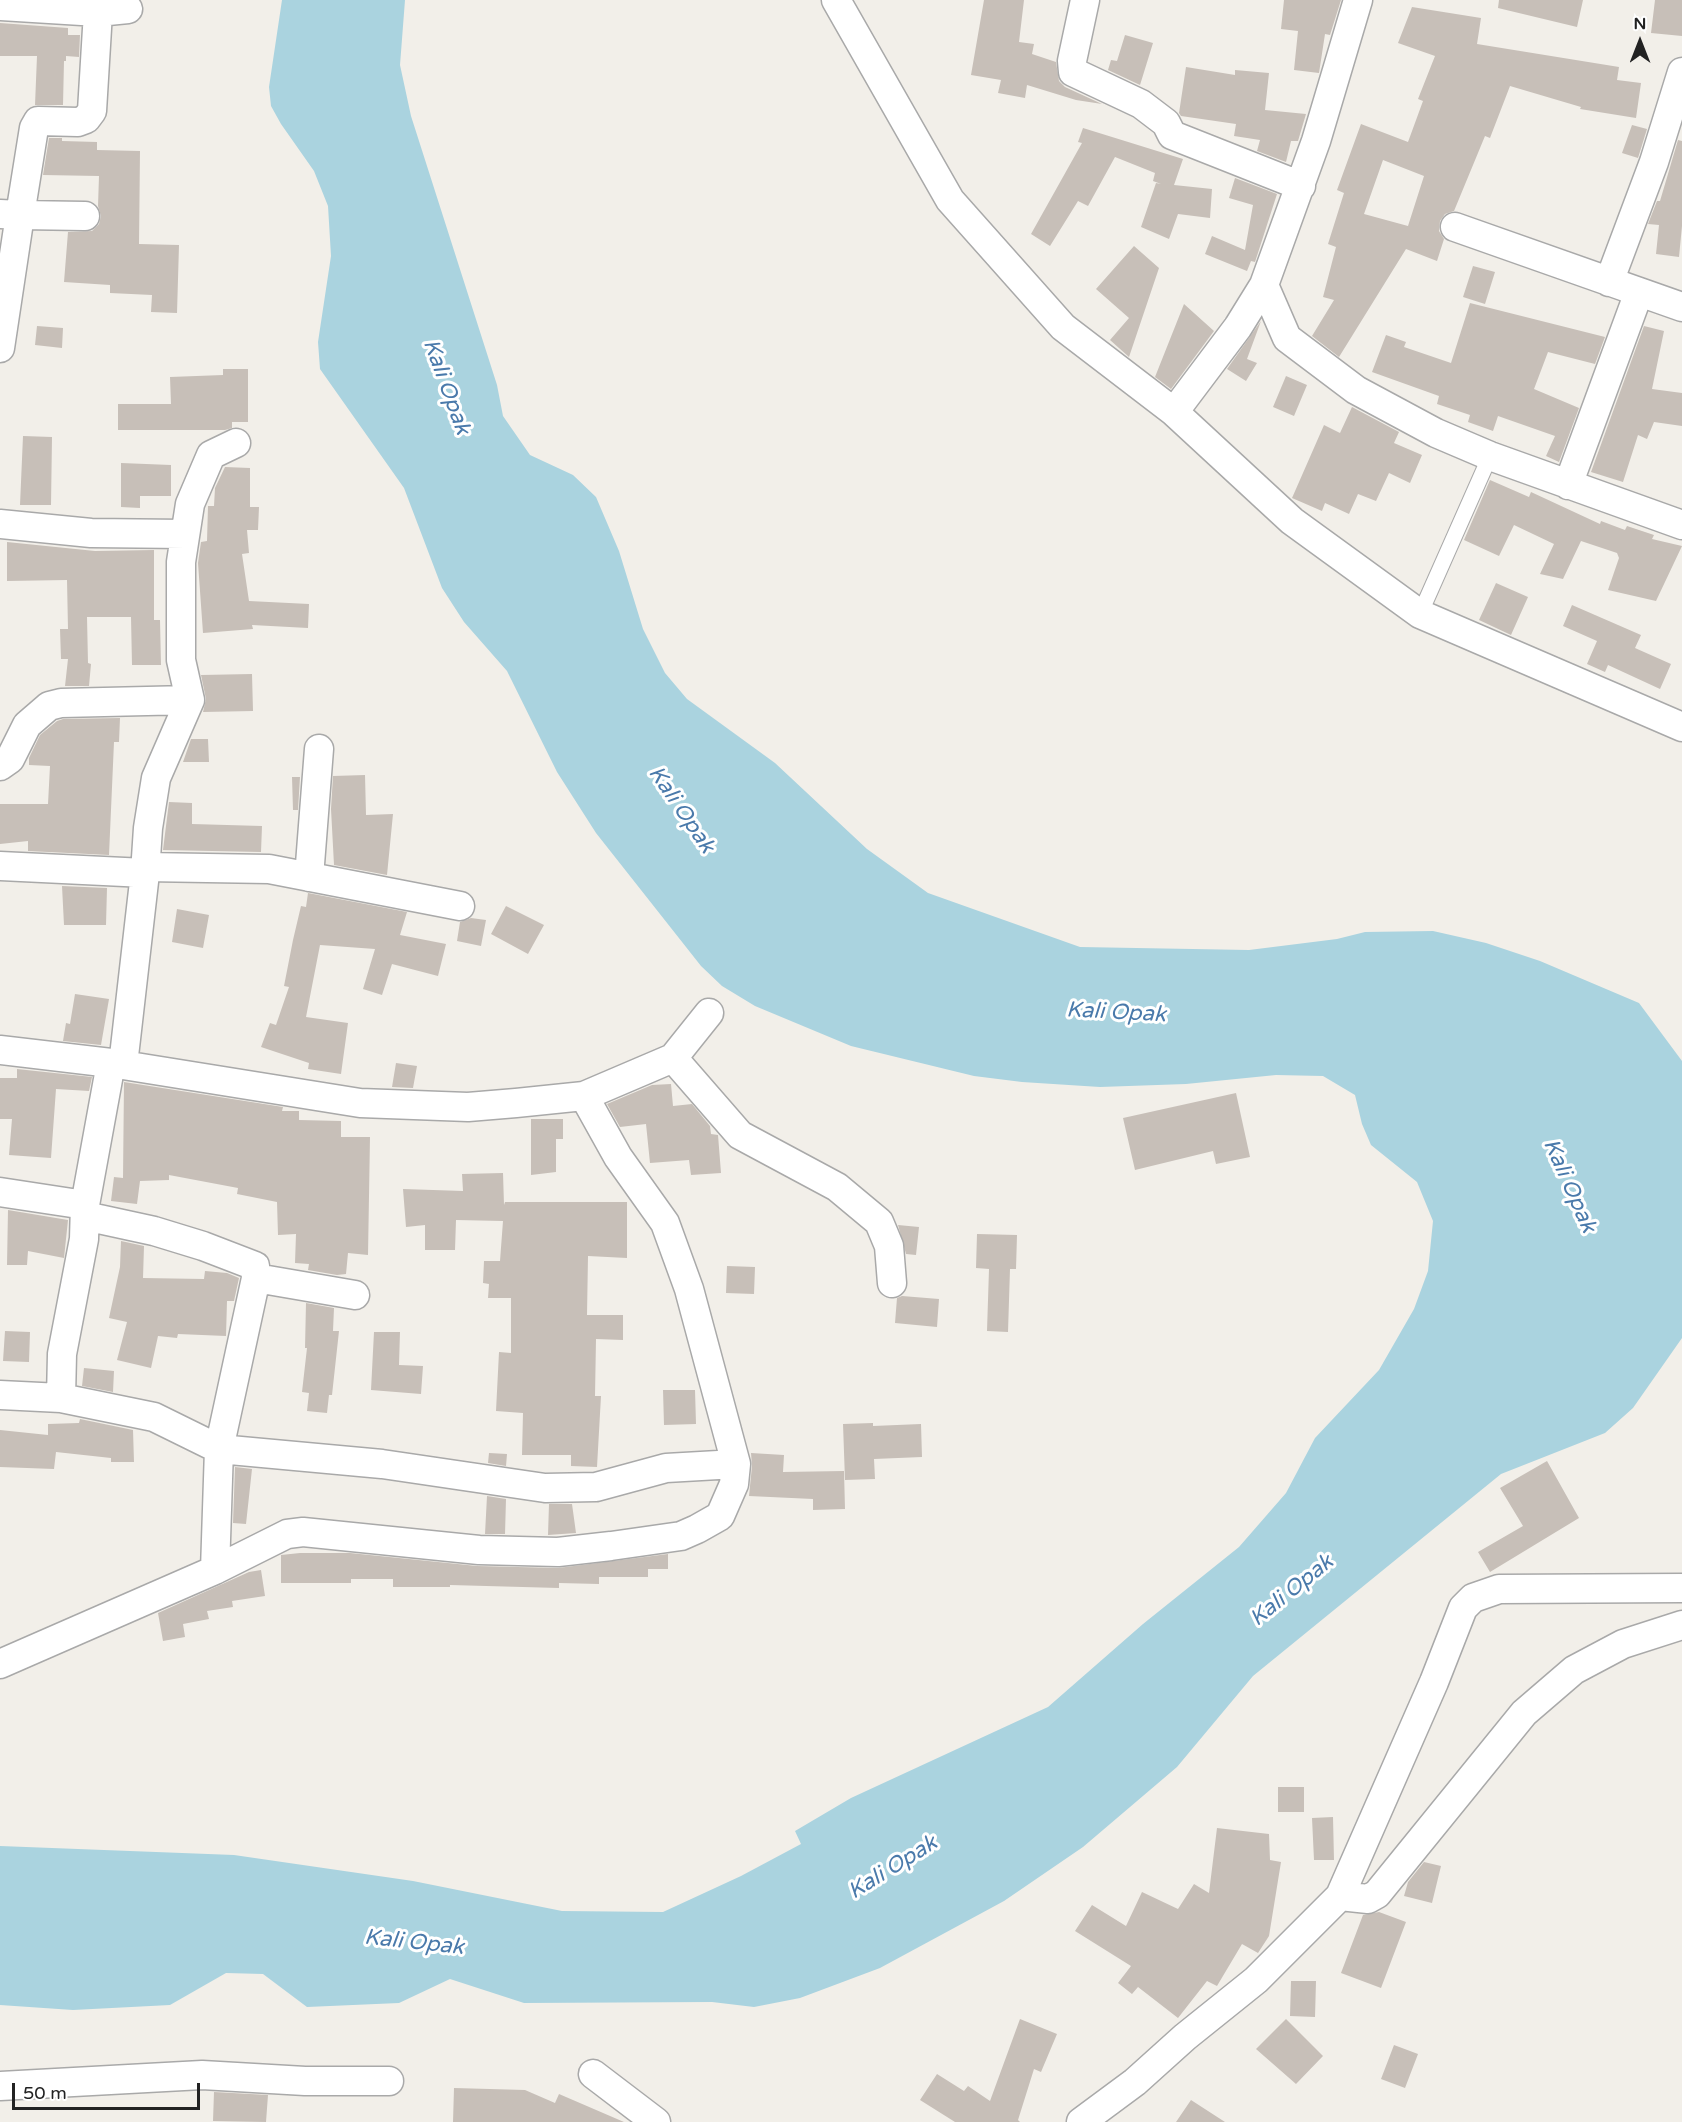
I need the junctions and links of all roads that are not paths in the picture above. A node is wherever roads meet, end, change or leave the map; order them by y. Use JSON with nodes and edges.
{"nodes":[{"id":1,"x":836,"y":0,"type":"edge"},
{"id":2,"x":1085,"y":0,"type":"edge"},
{"id":3,"x":1358,"y":0,"type":"edge"},
{"id":4,"x":0,"y":6,"type":"edge"},
{"id":5,"x":128,"y":9,"type":"dead end"},
{"id":6,"x":98,"y":12,"type":"junction"},
{"id":7,"x":1681,"y":84,"type":"edge"},
{"id":8,"x":1301,"y":186,"type":"junction"},
{"id":9,"x":10,"y":215,"type":"edge"},
{"id":10,"x":85,"y":216,"type":"dead end"},
{"id":11,"x":1455,"y":227,"type":"dead end"},
{"id":12,"x":1609,"y":282,"type":"junction"},
{"id":13,"x":1264,"y":285,"type":"junction"},
{"id":14,"x":1639,"y":292,"type":"junction"},
{"id":15,"x":1682,"y":307,"type":"edge"},
{"id":16,"x":0,"y":348,"type":"edge"},
{"id":17,"x":1174,"y":412,"type":"junction"},
{"id":18,"x":236,"y":443,"type":"dead end"},
{"id":19,"x":1490,"y":456,"type":"junction"},
{"id":20,"x":1568,"y":485,"type":"junction"},
{"id":21,"x":0,"y":525,"type":"edge"},
{"id":22,"x":1682,"y":525,"type":"edge"},
{"id":23,"x":185,"y":534,"type":"junction"},
{"id":24,"x":1420,"y":614,"type":"junction"},
{"id":25,"x":190,"y":700,"type":"junction"},
{"id":26,"x":1682,"y":727,"type":"edge"},
{"id":27,"x":320,"y":749,"type":"dead end"},
{"id":28,"x":0,"y":766,"type":"edge"},
{"id":29,"x":0,"y":866,"type":"edge"},
{"id":30,"x":145,"y":870,"type":"junction"},
{"id":31,"x":309,"y":877,"type":"junction"},
{"id":32,"x":460,"y":906,"type":"dead end"},
{"id":33,"x":709,"y":1013,"type":"dead end"},
{"id":34,"x":0,"y":1050,"type":"edge"},
{"id":35,"x":673,"y":1058,"type":"junction"},
{"id":36,"x":117,"y":1064,"type":"junction"},
{"id":37,"x":584,"y":1096,"type":"junction"},
{"id":38,"x":0,"y":1192,"type":"edge"},
{"id":39,"x":85,"y":1210,"type":"junction"},
{"id":40,"x":256,"y":1278,"type":"junction"},
{"id":41,"x":892,"y":1283,"type":"dead end"},
{"id":42,"x":356,"y":1295,"type":"dead end"},
{"id":43,"x":0,"y":1395,"type":"edge"},
{"id":44,"x":61,"y":1398,"type":"junction"},
{"id":45,"x":219,"y":1449,"type":"junction"},
{"id":46,"x":736,"y":1464,"type":"junction"},
{"id":47,"x":216,"y":1570,"type":"junction"},
{"id":48,"x":1682,"y":1588,"type":"edge"},
{"id":49,"x":1682,"y":1624,"type":"edge"},
{"id":50,"x":0,"y":1664,"type":"edge"},
{"id":51,"x":1340,"y":1896,"type":"junction"},
{"id":52,"x":593,"y":2074,"type":"dead end"},
{"id":53,"x":389,"y":2081,"type":"dead end"},
{"id":54,"x":0,"y":2086,"type":"edge"},
{"id":55,"x":656,"y":2122,"type":"edge"},
{"id":56,"x":1081,"y":2122,"type":"edge"}],
"edges":[{"from":1,"to":17,"type":"street"},
{"from":2,"to":8,"type":"street"},
{"from":3,"to":8,"type":"street"},
{"from":4,"to":6,"type":"street"},
{"from":5,"to":6,"type":"street"},
{"from":6,"to":9,"type":"street"},
{"from":7,"to":12,"type":"street"},
{"from":8,"to":13,"type":"street"},
{"from":9,"to":10,"type":"street"},
{"from":9,"to":16,"type":"street"},
{"from":11,"to":12,"type":"street"},
{"from":12,"to":14,"type":"street"},
{"from":13,"to":17,"type":"street"},
{"from":13,"to":19,"type":"street"},
{"from":14,"to":15,"type":"street"},
{"from":14,"to":20,"type":"street"},
{"from":17,"to":24,"type":"street"},
{"from":18,"to":23,"type":"street"},
{"from":19,"to":20,"type":"street"},
{"from":19,"to":24,"type":"lane"},
{"from":20,"to":22,"type":"street"},
{"from":21,"to":23,"type":"street"},
{"from":23,"to":25,"type":"street"},
{"from":24,"to":26,"type":"street"},
{"from":25,"to":28,"type":"street"},
{"from":25,"to":30,"type":"street"},
{"from":27,"to":31,"type":"street"},
{"from":29,"to":30,"type":"street"},
{"from":30,"to":31,"type":"street"},
{"from":30,"to":36,"type":"street"},
{"from":31,"to":32,"type":"street"},
{"from":33,"to":35,"type":"street"},
{"from":34,"to":36,"type":"street"},
{"from":35,"to":37,"type":"street"},
{"from":35,"to":41,"type":"street"},
{"from":36,"to":37,"type":"street"},
{"from":36,"to":39,"type":"street"},
{"from":37,"to":46,"type":"street"},
{"from":38,"to":39,"type":"street"},
{"from":39,"to":40,"type":"street"},
{"from":39,"to":44,"type":"street"},
{"from":40,"to":42,"type":"street"},
{"from":40,"to":45,"type":"street"},
{"from":43,"to":44,"type":"street"},
{"from":44,"to":45,"type":"street"},
{"from":45,"to":46,"type":"street"},
{"from":45,"to":47,"type":"street"},
{"from":46,"to":47,"type":"street"},
{"from":47,"to":50,"type":"street"},
{"from":48,"to":51,"type":"street"},
{"from":49,"to":51,"type":"street"},
{"from":51,"to":56,"type":"street"},
{"from":52,"to":55,"type":"street"},
{"from":53,"to":54,"type":"street"}]}
